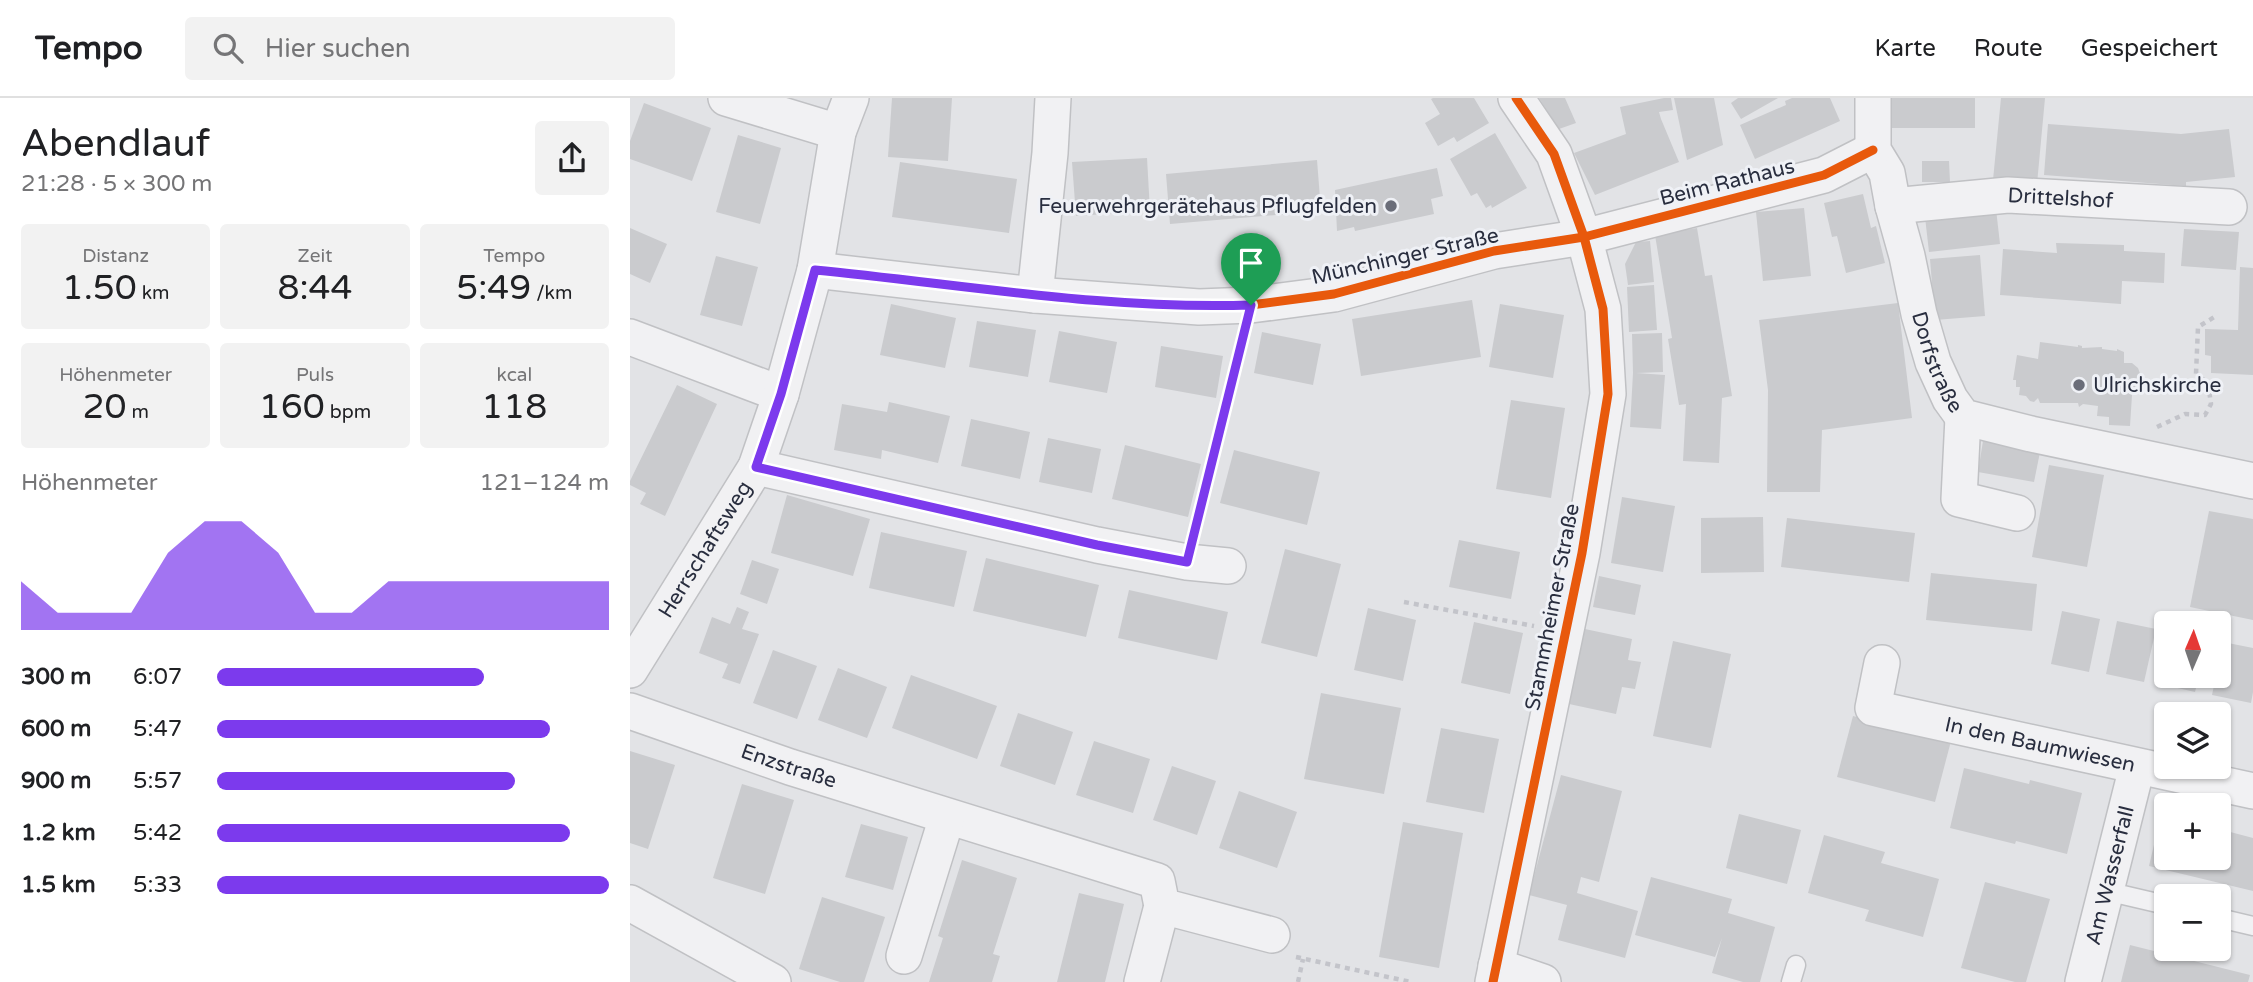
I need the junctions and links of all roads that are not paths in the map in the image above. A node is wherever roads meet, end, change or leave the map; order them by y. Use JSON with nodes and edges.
{"nodes":[{"id":1,"x":726,"y":98,"type":"edge"},
{"id":2,"x":851,"y":98,"type":"edge"},
{"id":3,"x":1053,"y":98,"type":"edge"},
{"id":4,"x":1516,"y":98,"type":"edge"},
{"id":5,"x":1873,"y":98,"type":"edge"},
{"id":6,"x":838,"y":132,"type":"junction"},
{"id":7,"x":1873,"y":150,"type":"junction"},
{"id":8,"x":1893,"y":206,"type":"junction"},
{"id":9,"x":2229,"y":207,"type":"dead end"},
{"id":10,"x":1584,"y":237,"type":"junction"},
{"id":11,"x":815,"y":270,"type":"junction"},
{"id":12,"x":1035,"y":295,"type":"junction"},
{"id":13,"x":630,"y":337,"type":"edge"},
{"id":14,"x":781,"y":394,"type":"junction"},
{"id":15,"x":1963,"y":417,"type":"junction"},
{"id":16,"x":756,"y":467,"type":"junction"},
{"id":17,"x":2253,"y":481,"type":"edge"},
{"id":18,"x":2017,"y":513,"type":"dead end"},
{"id":19,"x":1228,"y":566,"type":"dead end"},
{"id":20,"x":643,"y":623,"type":"edge"},
{"id":21,"x":1882,"y":663,"type":"dead end"},
{"id":22,"x":630,"y":670,"type":"edge"},
{"id":23,"x":630,"y":711,"type":"edge"},
{"id":24,"x":2137,"y":767,"type":"junction"},
{"id":25,"x":2253,"y":791,"type":"edge"},
{"id":26,"x":947,"y":817,"type":"junction"},
{"id":27,"x":2106,"y":891,"type":"junction"},
{"id":28,"x":2154,"y":902,"type":"edge"},
{"id":29,"x":630,"y":903,"type":"edge"},
{"id":30,"x":1162,"y":906,"type":"junction"},
{"id":31,"x":2231,"y":921,"type":"edge"},
{"id":32,"x":2253,"y":926,"type":"edge"},
{"id":33,"x":1272,"y":935,"type":"dead end"},
{"id":34,"x":904,"y":956,"type":"dead end"},
{"id":35,"x":1495,"y":974,"type":"edge"},
{"id":36,"x":773,"y":982,"type":"edge"},
{"id":37,"x":1142,"y":982,"type":"edge"},
{"id":38,"x":1543,"y":982,"type":"edge"},
{"id":39,"x":2083,"y":982,"type":"edge"}],
"edges":[{"from":1,"to":6,"type":"street"},
{"from":2,"to":6,"type":"street","name":"Herrschaftsweg"},
{"from":3,"to":12,"type":"street"},
{"from":4,"to":10,"type":"street","name":"Stammheimer Straße"},
{"from":5,"to":7,"type":"street","name":"Dorfstraße"},
{"from":6,"to":11,"type":"street","name":"Herrschaftsweg"},
{"from":7,"to":8,"type":"street","name":"Dorfstraße"},
{"from":7,"to":10,"type":"street","name":"Beim Rathaus"},
{"from":8,"to":9,"type":"street","name":"Drittelshof"},
{"from":8,"to":15,"type":"street","name":"Dorfstraße"},
{"from":10,"to":12,"type":"street","name":"Münchinger Straße"},
{"from":10,"to":35,"type":"street","name":"Stammheimer Straße"},
{"from":11,"to":12,"type":"street","name":"Münchinger Straße"},
{"from":11,"to":14,"type":"street","name":"Herrschaftsweg"},
{"from":13,"to":14,"type":"street"},
{"from":14,"to":16,"type":"street","name":"Herrschaftsweg"},
{"from":15,"to":17,"type":"street","name":"Dorfstraße"},
{"from":15,"to":18,"type":"street"},
{"from":16,"to":19,"type":"street"},
{"from":16,"to":20,"type":"street","name":"Herrschaftsweg"},
{"from":20,"to":22,"type":"street","name":"Herrschaftsweg"},
{"from":21,"to":24,"type":"street","name":"In den Baumwiesen"},
{"from":23,"to":26,"type":"street","name":"Enzstraße"},
{"from":24,"to":25,"type":"street","name":"In den Baumwiesen"},
{"from":24,"to":27,"type":"street","name":"Am Wasserfall"},
{"from":26,"to":30,"type":"street","name":"Enzstraße"},
{"from":26,"to":34,"type":"street"},
{"from":27,"to":28,"type":"lane"},
{"from":27,"to":39,"type":"street","name":"Am Wasserfall"},
{"from":29,"to":36,"type":"street"},
{"from":30,"to":33,"type":"street"},
{"from":30,"to":37,"type":"street"},
{"from":31,"to":32,"type":"lane"},
{"from":35,"to":38,"type":"street"}]}
